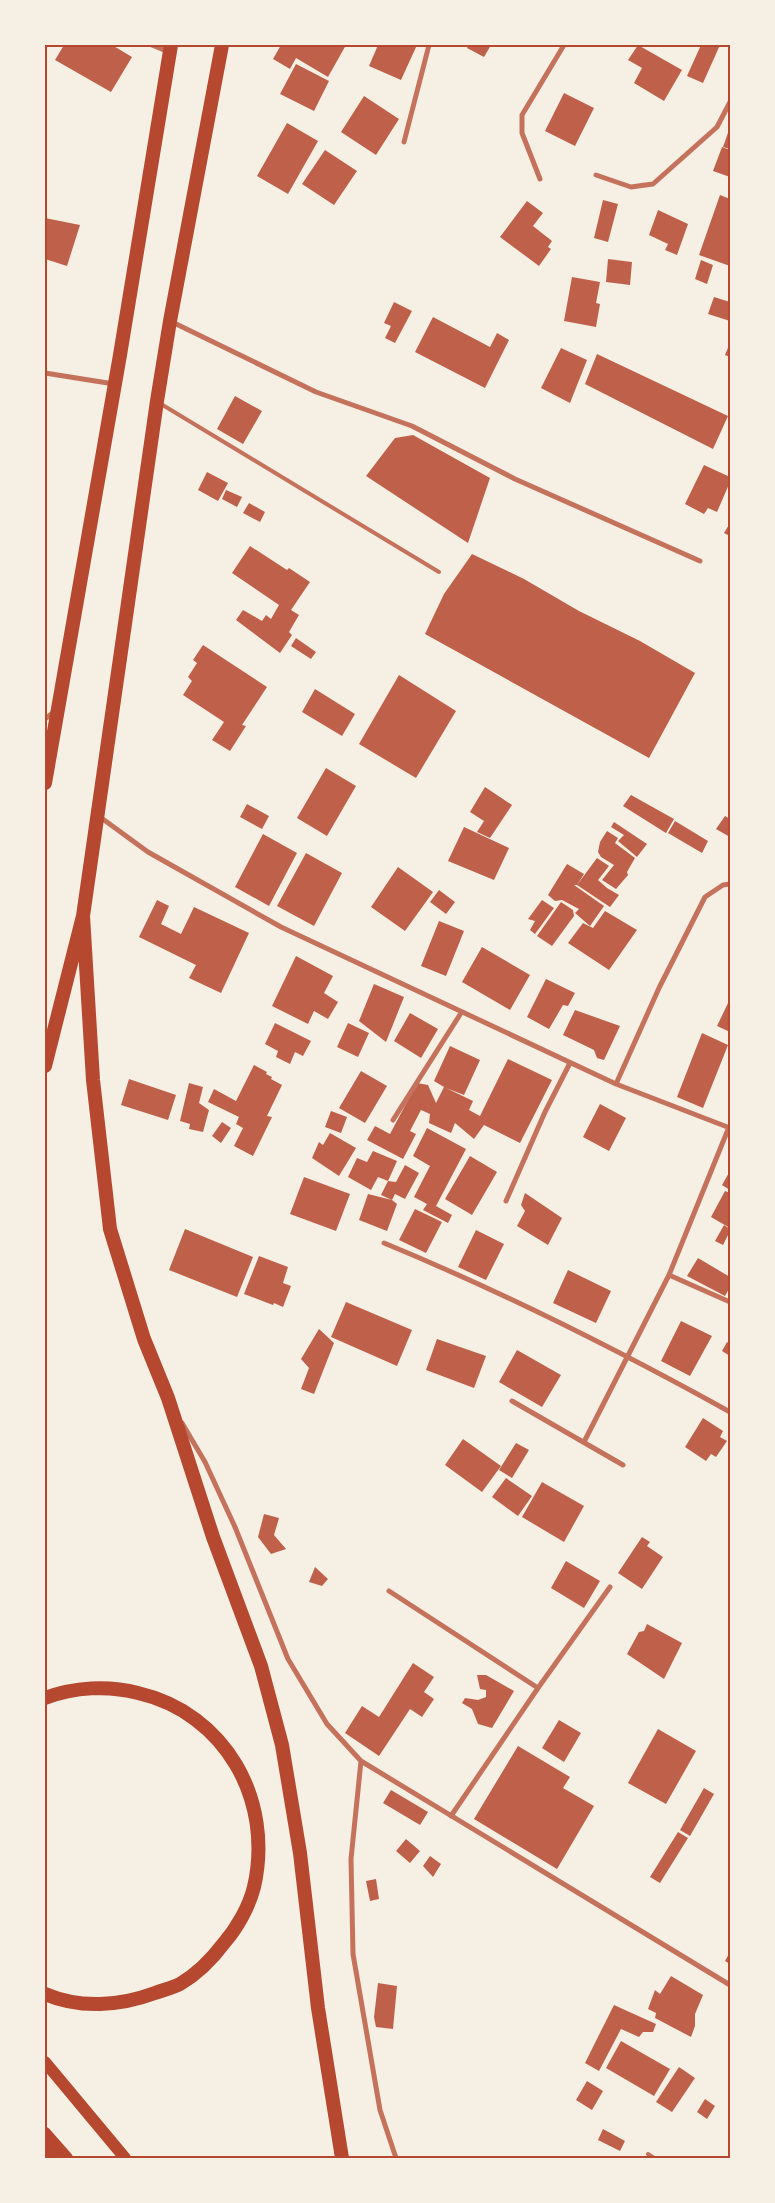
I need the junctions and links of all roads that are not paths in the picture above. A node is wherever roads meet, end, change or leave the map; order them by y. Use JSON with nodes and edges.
{"nodes":[{"id":1,"x":152,"y":45,"type":"edge"},
{"id":2,"x":222,"y":45,"type":"edge"},
{"id":3,"x":429,"y":45,"type":"edge"},
{"id":4,"x":564,"y":45,"type":"edge"},
{"id":5,"x":170,"y":49,"type":"edge"},
{"id":6,"x":730,"y":102,"type":"edge"},
{"id":7,"x":404,"y":142,"type":"dead end"},
{"id":8,"x":596,"y":174,"type":"dead end"},
{"id":9,"x":540,"y":179,"type":"dead end"},
{"id":10,"x":170,"y":321,"type":"junction"},
{"id":11,"x":45,"y":373,"type":"edge"},
{"id":12,"x":114,"y":384,"type":"junction"},
{"id":13,"x":157,"y":401,"type":"junction"},
{"id":14,"x":700,"y":561,"type":"dead end"},
{"id":15,"x":439,"y":572,"type":"dead end"},
{"id":16,"x":60,"y":708,"type":"junction"},
{"id":17,"x":45,"y":720,"type":"edge"},
{"id":18,"x":45,"y":783,"type":"edge"},
{"id":19,"x":97,"y":815,"type":"junction"},
{"id":20,"x":730,"y":884,"type":"edge"},
{"id":21,"x":82,"y":916,"type":"junction"},
{"id":22,"x":461,"y":1013,"type":"junction"},
{"id":23,"x":570,"y":1063,"type":"junction"},
{"id":24,"x":45,"y":1066,"type":"edge"},
{"id":25,"x":616,"y":1084,"type":"junction"},
{"id":26,"x":393,"y":1120,"type":"dead end"},
{"id":27,"x":730,"y":1128,"type":"edge"},
{"id":28,"x":506,"y":1201,"type":"dead end"},
{"id":29,"x":384,"y":1243,"type":"dead end"},
{"id":30,"x":669,"y":1274,"type":"junction"},
{"id":31,"x":730,"y":1302,"type":"edge"},
{"id":32,"x":629,"y":1356,"type":"junction"},
{"id":33,"x":168,"y":1398,"type":"junction"},
{"id":34,"x":512,"y":1401,"type":"dead end"},
{"id":35,"x":730,"y":1412,"type":"edge"},
{"id":36,"x":584,"y":1442,"type":"junction"},
{"id":37,"x":623,"y":1465,"type":"dead end"},
{"id":38,"x":610,"y":1587,"type":"dead end"},
{"id":39,"x":389,"y":1591,"type":"dead end"},
{"id":40,"x":538,"y":1688,"type":"junction"},
{"id":41,"x":45,"y":1698,"type":"edge"},
{"id":42,"x":360,"y":1761,"type":"junction"},
{"id":43,"x":451,"y":1816,"type":"junction"},
{"id":44,"x":730,"y":1986,"type":"edge"},
{"id":45,"x":45,"y":1994,"type":"edge"},
{"id":46,"x":45,"y":2062,"type":"edge"},
{"id":47,"x":45,"y":2134,"type":"edge"},
{"id":48,"x":45,"y":2142,"type":"edge"},
{"id":49,"x":648,"y":2154,"type":"dead end"},
{"id":50,"x":56,"y":2158,"type":"edge"},
{"id":51,"x":67,"y":2158,"type":"edge"},
{"id":52,"x":125,"y":2158,"type":"edge"},
{"id":53,"x":342,"y":2158,"type":"edge"},
{"id":54,"x":396,"y":2158,"type":"edge"},
{"id":55,"x":654,"y":2158,"type":"edge"}],
"edges":[{"from":1,"to":5,"type":"street"},
{"from":2,"to":10,"type":"highway"},
{"from":3,"to":7,"type":"street"},
{"from":4,"to":9,"type":"street"},
{"from":5,"to":12,"type":"highway"},
{"from":6,"to":8,"type":"street"},
{"from":10,"to":13,"type":"highway"},
{"from":10,"to":14,"type":"street"},
{"from":11,"to":12,"type":"street"},
{"from":12,"to":16,"type":"highway"},
{"from":13,"to":15,"type":"lane"},
{"from":13,"to":19,"type":"highway"},
{"from":16,"to":17,"type":"street"},
{"from":16,"to":18,"type":"highway"},
{"from":19,"to":21,"type":"highway"},
{"from":19,"to":22,"type":"street"},
{"from":20,"to":25,"type":"street"},
{"from":21,"to":24,"type":"highway"},
{"from":21,"to":33,"type":"highway"},
{"from":22,"to":23,"type":"street"},
{"from":22,"to":26,"type":"street"},
{"from":23,"to":25,"type":"street"},
{"from":23,"to":28,"type":"street"},
{"from":25,"to":27,"type":"street"},
{"from":27,"to":30,"type":"street"},
{"from":29,"to":32,"type":"street"},
{"from":30,"to":31,"type":"street"},
{"from":30,"to":32,"type":"street"},
{"from":32,"to":35,"type":"street"},
{"from":32,"to":36,"type":"street"},
{"from":33,"to":42,"type":"street"},
{"from":33,"to":53,"type":"highway"},
{"from":34,"to":36,"type":"street"},
{"from":36,"to":37,"type":"street"},
{"from":38,"to":40,"type":"street"},
{"from":39,"to":40,"type":"street"},
{"from":40,"to":43,"type":"street"},
{"from":41,"to":45,"type":"highway"},
{"from":42,"to":43,"type":"street"},
{"from":42,"to":54,"type":"street"},
{"from":43,"to":44,"type":"street"},
{"from":46,"to":52,"type":"main road"},
{"from":47,"to":51,"type":"main road"},
{"from":48,"to":50,"type":"highway"},
{"from":49,"to":55,"type":"lane"}]}
